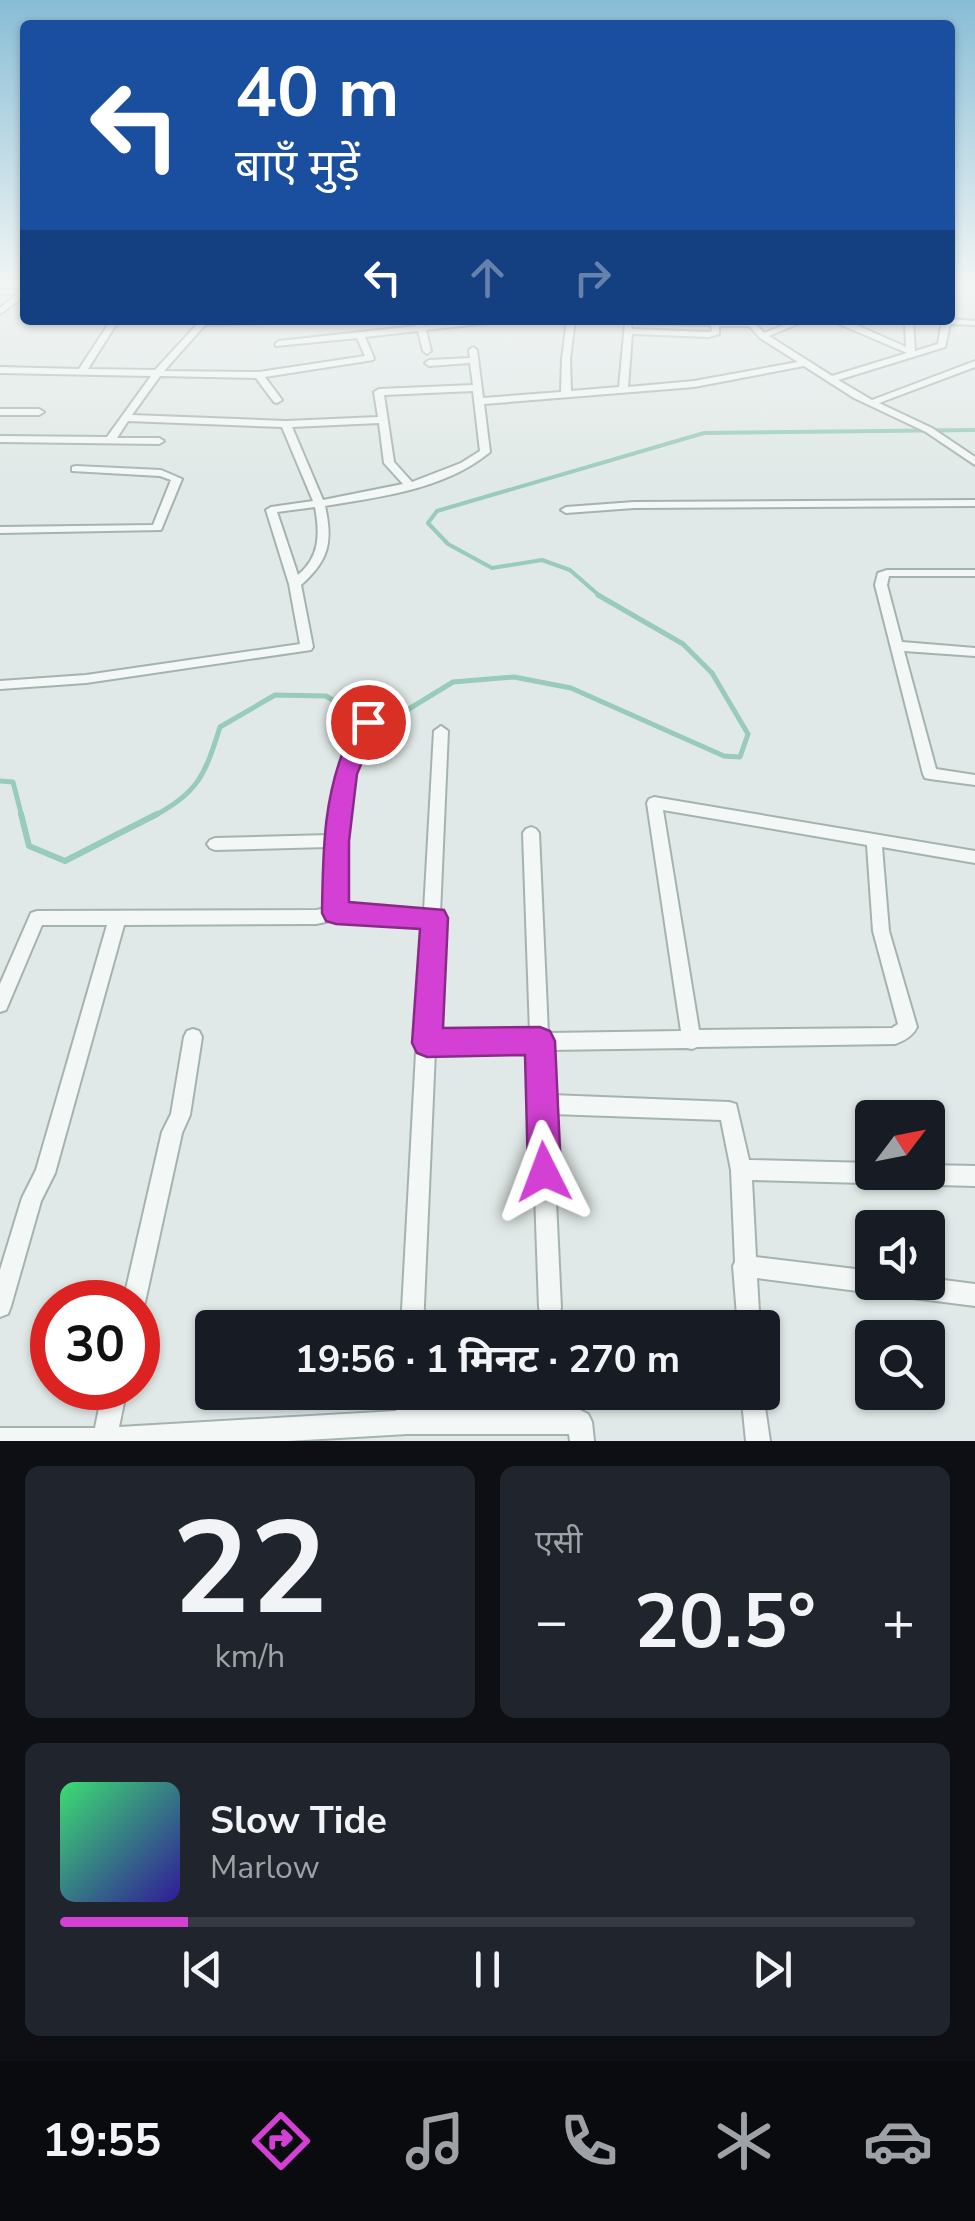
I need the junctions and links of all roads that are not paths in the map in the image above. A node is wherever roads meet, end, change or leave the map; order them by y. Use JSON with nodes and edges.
{"nodes":[{"id":1,"x":95,"y":351,"type":"edge"},
{"id":2,"x":178,"y":351,"type":"edge"},
{"id":3,"x":367,"y":351,"type":"edge"},
{"id":4,"x":570,"y":351,"type":"edge"},
{"id":5,"x":626,"y":351,"type":"edge"},
{"id":6,"x":787,"y":351,"type":"edge"},
{"id":7,"x":915,"y":351,"type":"edge"},
{"id":8,"x":911,"y":352,"type":"joint"},
{"id":9,"x":429,"y":363,"type":"dead end"},
{"id":10,"x":806,"y":363,"type":"junction"},
{"id":11,"x":975,"y":364,"type":"edge"},
{"id":12,"x":0,"y":370,"type":"edge"},
{"id":13,"x":82,"y":371,"type":"junction"},
{"id":14,"x":158,"y":373,"type":"junction"},
{"id":15,"x":259,"y":375,"type":"junction"},
{"id":16,"x":832,"y":380,"type":"junction"},
{"id":17,"x":475,"y":388,"type":"junction"},
{"id":18,"x":623,"y":391,"type":"junction"},
{"id":19,"x":566,"y":395,"type":"junction"},
{"id":20,"x":277,"y":400,"type":"dead end"},
{"id":21,"x":481,"y":401,"type":"junction"},
{"id":22,"x":870,"y":402,"type":"junction"},
{"id":23,"x":0,"y":412,"type":"edge"},
{"id":24,"x":39,"y":412,"type":"dead end"},
{"id":25,"x":125,"y":418,"type":"junction"},
{"id":26,"x":381,"y":420,"type":"junction"},
{"id":27,"x":286,"y":424,"type":"junction"},
{"id":28,"x":111,"y":438,"type":"junction"},
{"id":29,"x":0,"y":439,"type":"edge"},
{"id":30,"x":159,"y":440,"type":"dead end"},
{"id":31,"x":975,"y":462,"type":"edge"},
{"id":32,"x":76,"y":469,"type":"dead end"},
{"id":33,"x":408,"y":484,"type":"junction"},
{"id":34,"x":975,"y":503,"type":"edge"},
{"id":35,"x":318,"y":504,"type":"junction"},
{"id":36,"x":566,"y":510,"type":"dead end"},
{"id":37,"x":0,"y":530,"type":"edge"},
{"id":38,"x":975,"y":574,"type":"edge"},
{"id":39,"x":295,"y":584,"type":"junction"},
{"id":40,"x":897,"y":646,"type":"junction"},
{"id":41,"x":975,"y":652,"type":"edge"},
{"id":42,"x":0,"y":684,"type":"edge"},
{"id":43,"x":368,"y":722,"type":"dead end"},
{"id":44,"x":441,"y":731,"type":"dead end"},
{"id":45,"x":975,"y":780,"type":"edge"},
{"id":46,"x":530,"y":832,"type":"dead end"},
{"id":47,"x":874,"y":840,"type":"junction"},
{"id":48,"x":336,"y":841,"type":"junction"},
{"id":49,"x":215,"y":844,"type":"dead end"},
{"id":50,"x":975,"y":857,"type":"edge"},
{"id":51,"x":336,"y":913,"type":"junction"},
{"id":52,"x":118,"y":917,"type":"junction"},
{"id":53,"x":434,"y":918,"type":"junction"},
{"id":54,"x":0,"y":1004,"type":"edge"},
{"id":55,"x":192,"y":1037,"type":"dead end"},
{"id":56,"x":692,"y":1040,"type":"junction"},
{"id":57,"x":540,"y":1041,"type":"junction"},
{"id":58,"x":427,"y":1043,"type":"junction"},
{"id":59,"x":541,"y":1104,"type":"junction"},
{"id":60,"x":742,"y":1170,"type":"junction"},
{"id":61,"x":975,"y":1176,"type":"edge"},
{"id":62,"x":744,"y":1266,"type":"junction"},
{"id":63,"x":139,"y":1280,"type":"edge"},
{"id":64,"x":855,"y":1280,"type":"edge"},
{"id":65,"x":945,"y":1292,"type":"edge"},
{"id":66,"x":975,"y":1296,"type":"edge"},
{"id":67,"x":0,"y":1306,"type":"edge"},
{"id":68,"x":550,"y":1308,"type":"dead end"},
{"id":69,"x":413,"y":1310,"type":"edge"},
{"id":70,"x":747,"y":1310,"type":"edge"},
{"id":71,"x":110,"y":1410,"type":"edge"},
{"id":72,"x":407,"y":1410,"type":"edge"},
{"id":73,"x":755,"y":1410,"type":"edge"},
{"id":74,"x":406,"y":1422,"type":"junction"},
{"id":75,"x":0,"y":1440,"type":"edge"},
{"id":76,"x":104,"y":1440,"type":"edge"},
{"id":77,"x":582,"y":1441,"type":"edge"},
{"id":78,"x":758,"y":1441,"type":"edge"}],
"edges":[{"from":1,"to":13,"type":"street"},
{"from":2,"to":14,"type":"street"},
{"from":3,"to":15,"type":"street"},
{"from":4,"to":19,"type":"street"},
{"from":5,"to":18,"type":"street"},
{"from":6,"to":10,"type":"street"},
{"from":7,"to":8,"type":"street"},
{"from":8,"to":16,"type":"street"},
{"from":9,"to":17,"type":"street"},
{"from":10,"to":16,"type":"street"},
{"from":10,"to":18,"type":"street"},
{"from":11,"to":22,"type":"street"},
{"from":12,"to":13,"type":"street"},
{"from":13,"to":14,"type":"street"},
{"from":14,"to":15,"type":"street"},
{"from":14,"to":25,"type":"street"},
{"from":15,"to":20,"type":"street"},
{"from":16,"to":22,"type":"street"},
{"from":17,"to":21,"type":"street"},
{"from":17,"to":26,"type":"street"},
{"from":18,"to":19,"type":"street"},
{"from":19,"to":21,"type":"street"},
{"from":21,"to":33,"type":"street"},
{"from":22,"to":31,"type":"street"},
{"from":23,"to":24,"type":"street"},
{"from":25,"to":27,"type":"street"},
{"from":25,"to":28,"type":"street"},
{"from":26,"to":27,"type":"street"},
{"from":26,"to":33,"type":"street"},
{"from":27,"to":35,"type":"street"},
{"from":28,"to":29,"type":"street"},
{"from":28,"to":30,"type":"street"},
{"from":32,"to":37,"type":"street"},
{"from":33,"to":35,"type":"street"},
{"from":34,"to":36,"type":"street"},
{"from":35,"to":39,"type":"street"},
{"from":35,"to":39,"type":"street"},
{"from":38,"to":40,"type":"street"},
{"from":39,"to":42,"type":"street"},
{"from":40,"to":41,"type":"street"},
{"from":40,"to":45,"type":"street"},
{"from":43,"to":48,"type":"street"},
{"from":44,"to":53,"type":"street"},
{"from":46,"to":57,"type":"street"},
{"from":47,"to":50,"type":"street"},
{"from":47,"to":56,"type":"street"},
{"from":47,"to":56,"type":"street"},
{"from":48,"to":49,"type":"street"},
{"from":48,"to":51,"type":"street"},
{"from":51,"to":52,"type":"street"},
{"from":51,"to":53,"type":"street"},
{"from":52,"to":54,"type":"street"},
{"from":52,"to":67,"type":"street"},
{"from":53,"to":58,"type":"street"},
{"from":55,"to":63,"type":"street"},
{"from":56,"to":57,"type":"street"},
{"from":57,"to":58,"type":"street"},
{"from":57,"to":59,"type":"street"},
{"from":58,"to":69,"type":"street"},
{"from":59,"to":60,"type":"street"},
{"from":59,"to":68,"type":"street"},
{"from":60,"to":61,"type":"street"},
{"from":60,"to":62,"type":"street"},
{"from":62,"to":64,"type":"street"},
{"from":62,"to":70,"type":"street"},
{"from":65,"to":66,"type":"street"},
{"from":71,"to":76,"type":"street"},
{"from":72,"to":74,"type":"street"},
{"from":73,"to":78,"type":"street"},
{"from":74,"to":76,"type":"street"},
{"from":74,"to":77,"type":"street"},
{"from":75,"to":76,"type":"street"}]}
